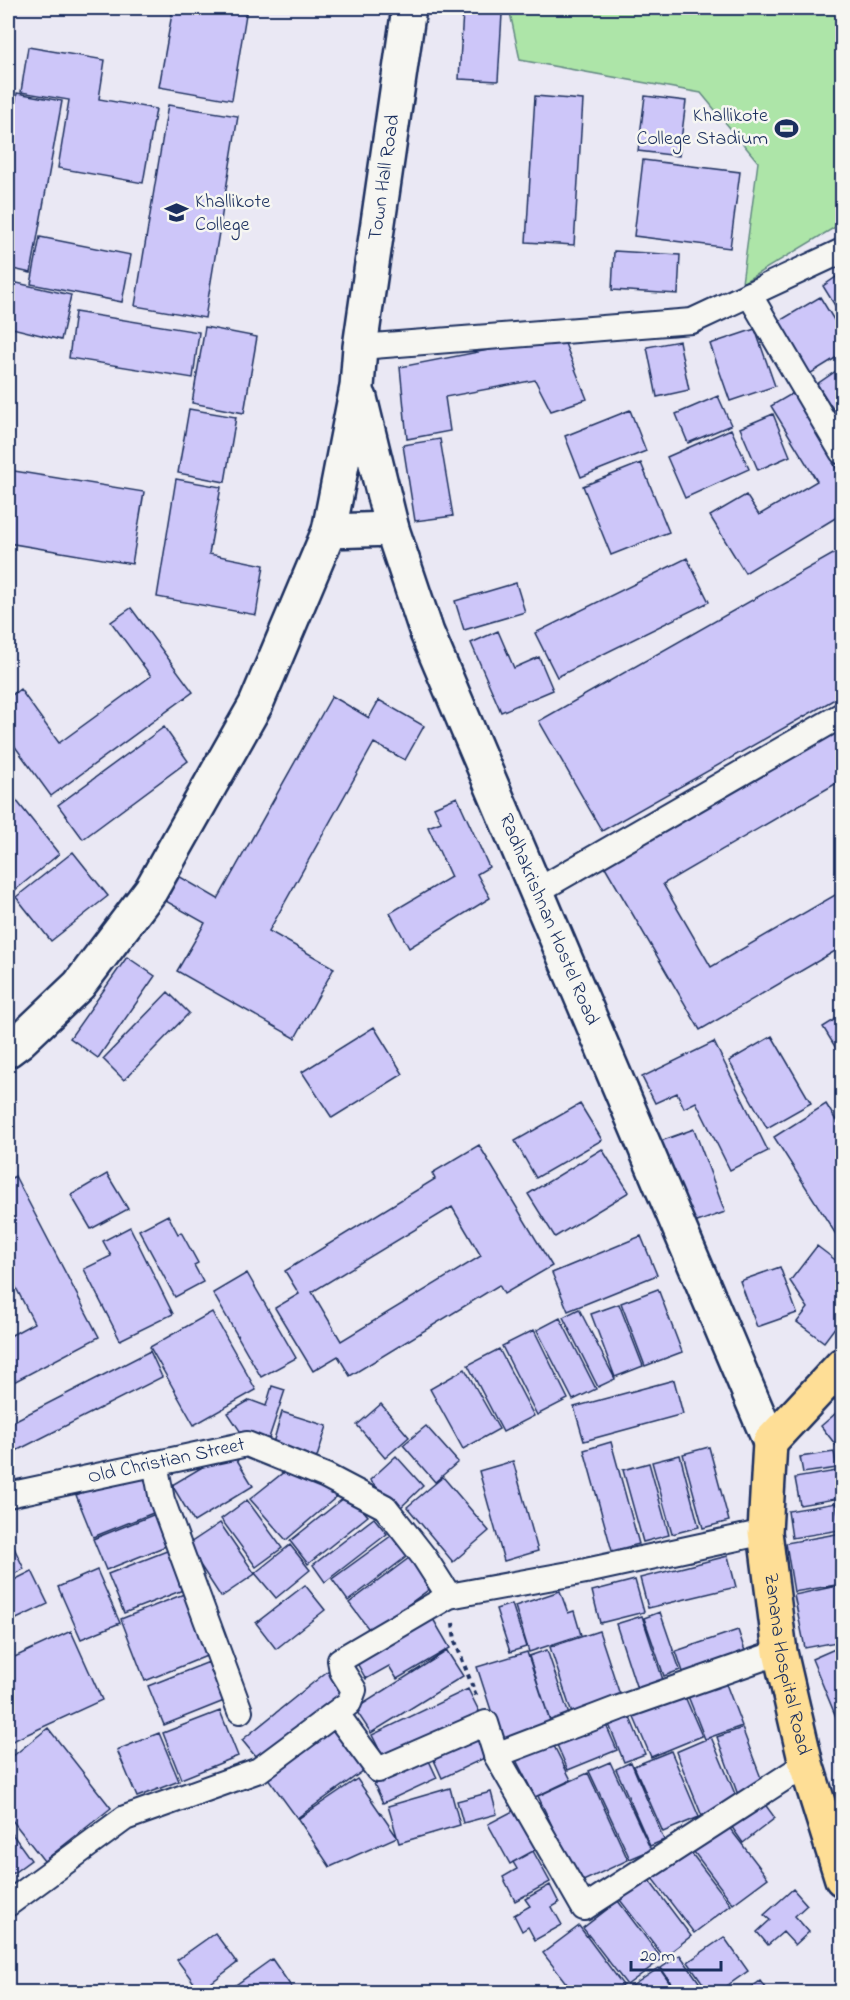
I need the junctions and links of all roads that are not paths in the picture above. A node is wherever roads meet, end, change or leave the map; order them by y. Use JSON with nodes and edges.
{"nodes":[{"id":1,"x":409,"y":8,"type":"edge"},
{"id":2,"x":843,"y":251,"type":"edge"},
{"id":3,"x":749,"y":294,"type":"junction"},
{"id":4,"x":360,"y":347,"type":"junction"},
{"id":5,"x":357,"y":387,"type":"junction"},
{"id":6,"x":843,"y":452,"type":"edge"},
{"id":7,"x":392,"y":529,"type":"junction"},
{"id":8,"x":329,"y":531,"type":"junction"},
{"id":9,"x":843,"y":715,"type":"edge"},
{"id":10,"x":537,"y":891,"type":"junction"},
{"id":11,"x":8,"y":1050,"type":"edge"},
{"id":12,"x":843,"y":1365,"type":"edge"},
{"id":13,"x":770,"y":1442,"type":"junction"},
{"id":14,"x":155,"y":1463,"type":"junction"},
{"id":15,"x":8,"y":1495,"type":"edge"},
{"id":16,"x":765,"y":1532,"type":"junction"},
{"id":17,"x":449,"y":1596,"type":"junction"},
{"id":18,"x":780,"y":1652,"type":"junction"},
{"id":19,"x":240,"y":1711,"type":"dead end"},
{"id":20,"x":336,"y":1713,"type":"junction"},
{"id":21,"x":496,"y":1755,"type":"junction"},
{"id":22,"x":806,"y":1764,"type":"junction"},
{"id":23,"x":843,"y":1816,"type":"edge"},
{"id":24,"x":843,"y":1879,"type":"edge"},
{"id":25,"x":8,"y":1905,"type":"edge"}],
"edges":[{"from":1,"to":4,"type":"main road","name":"Town Hall Road"},
{"from":2,"to":3,"type":"street"},
{"from":3,"to":4,"type":"street"},
{"from":3,"to":6,"type":"street"},
{"from":4,"to":5,"type":"main road","name":"Town Hall Road"},
{"from":5,"to":7,"type":"main road","name":"Radhakrishnan Hostel Road"},
{"from":5,"to":8,"type":"main road"},
{"from":7,"to":8,"type":"main road"},
{"from":7,"to":10,"type":"main road","name":"Radhakrishnan Hostel Road"},
{"from":8,"to":11,"type":"main road"},
{"from":9,"to":10,"type":"street"},
{"from":10,"to":13,"type":"main road","name":"Radhakrishnan Hostel Road"},
{"from":12,"to":13,"type":"main road"},
{"from":13,"to":16,"type":"main road","name":"Zanana Hospital Road"},
{"from":13,"to":23,"type":"main road"},
{"from":14,"to":15,"type":"street","name":"Old Christian Street"},
{"from":14,"to":17,"type":"street","name":"Old Christian Street"},
{"from":14,"to":19,"type":"street"},
{"from":16,"to":17,"type":"street"},
{"from":16,"to":18,"type":"main road","name":"Zanana Hospital Road"},
{"from":17,"to":20,"type":"street"},
{"from":18,"to":21,"type":"street"},
{"from":18,"to":22,"type":"main road","name":"Zanana Hospital Road"},
{"from":20,"to":21,"type":"street"},
{"from":20,"to":25,"type":"street"},
{"from":21,"to":22,"type":"street"},
{"from":22,"to":24,"type":"main road","name":"Zanana Hospital Road"}]}
